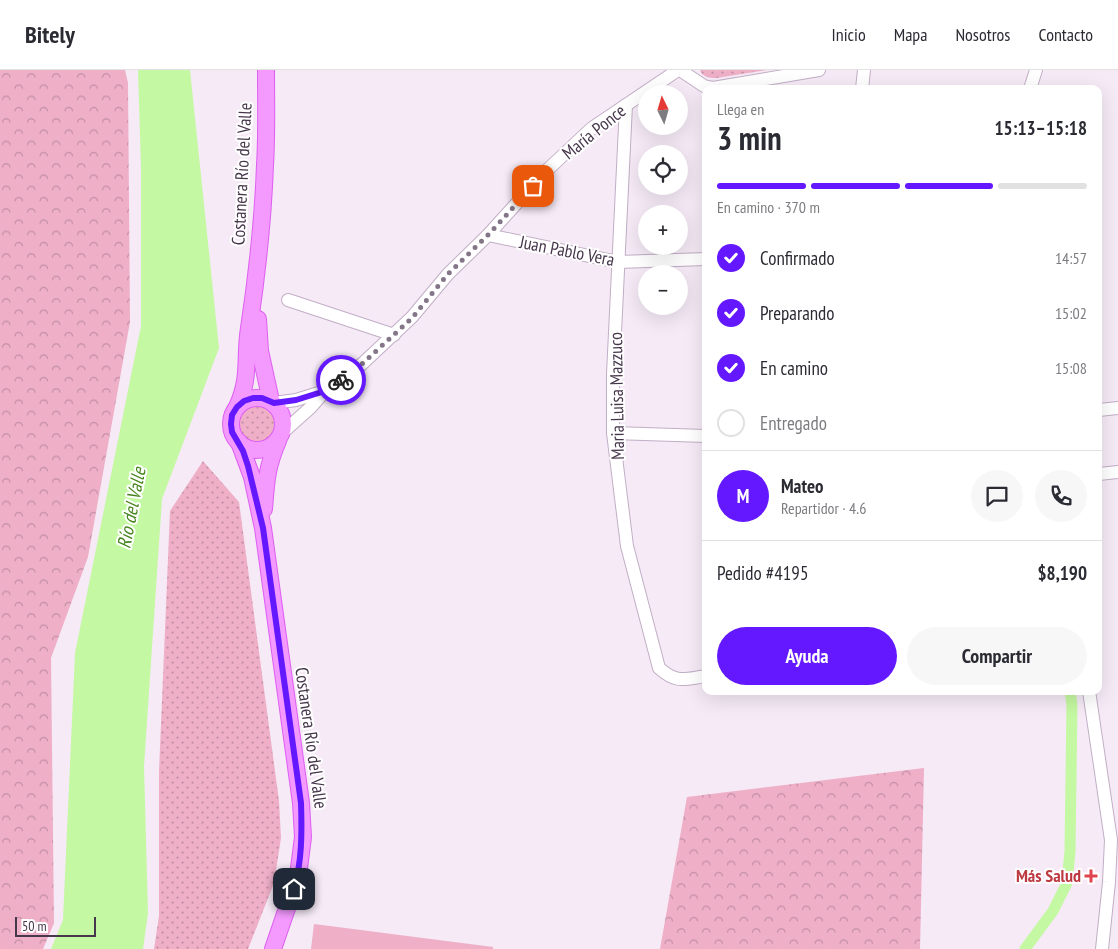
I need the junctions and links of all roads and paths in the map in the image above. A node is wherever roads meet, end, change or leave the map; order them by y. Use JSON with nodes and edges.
{"nodes":[{"id":1,"x":266,"y":70,"type":"edge"},
{"id":2,"x":679,"y":70,"type":"edge"},
{"id":3,"x":818,"y":70,"type":"edge"},
{"id":4,"x":864,"y":70,"type":"edge"},
{"id":5,"x":1036,"y":70,"type":"edge"},
{"id":6,"x":702,"y":85,"type":"edge"},
{"id":7,"x":730,"y":85,"type":"edge"},
{"id":8,"x":862,"y":85,"type":"edge"},
{"id":9,"x":1031,"y":85,"type":"edge"},
{"id":10,"x":626,"y":105,"type":"junction"},
{"id":11,"x":488,"y":235,"type":"junction"},
{"id":12,"x":702,"y":260,"type":"edge"},
{"id":13,"x":618,"y":262,"type":"junction"},
{"id":14,"x":256,"y":280,"type":"junction"},
{"id":15,"x":288,"y":300,"type":"dead end"},
{"id":16,"x":394,"y":335,"type":"junction"},
{"id":17,"x":325,"y":391,"type":"junction"},
{"id":18,"x":272,"y":402,"type":"junction"},
{"id":19,"x":237,"y":407,"type":"junction"},
{"id":20,"x":1118,"y":408,"type":"edge"},
{"id":21,"x":1102,"y":410,"type":"edge"},
{"id":22,"x":613,"y":433,"type":"junction"},
{"id":23,"x":280,"y":436,"type":"junction"},
{"id":24,"x":702,"y":436,"type":"edge"},
{"id":25,"x":238,"y":442,"type":"junction"},
{"id":26,"x":1118,"y":472,"type":"edge"},
{"id":27,"x":1102,"y":474,"type":"edge"},
{"id":28,"x":263,"y":528,"type":"junction"},
{"id":29,"x":702,"y":677,"type":"edge"},
{"id":30,"x":1090,"y":695,"type":"edge"},
{"id":31,"x":273,"y":949,"type":"edge"},
{"id":32,"x":1102,"y":949,"type":"edge"}],
"edges":[{"from":1,"to":14,"type":"main road","name":"Costanera Río del Valle"},
{"from":2,"to":6,"type":"street"},
{"from":2,"to":10,"type":"street","name":"María Ponce"},
{"from":3,"to":7,"type":"street"},
{"from":4,"to":8,"type":"street"},
{"from":5,"to":9,"type":"street"},
{"from":10,"to":11,"type":"street","name":"María Ponce"},
{"from":10,"to":13,"type":"street","name":"Maria Luisa Mazzuco"},
{"from":11,"to":13,"type":"street","name":"Juan Pablo Vera"},
{"from":11,"to":16,"type":"street","name":"María Ponce"},
{"from":12,"to":13,"type":"street","name":"Juan Pablo Vera"},
{"from":13,"to":22,"type":"street","name":"Maria Luisa Mazzuco"},
{"from":14,"to":18,"type":"main road","name":"Costanera Río del Valle"},
{"from":14,"to":19,"type":"main road","name":"Costanera Río del Valle"},
{"from":15,"to":16,"type":"street"},
{"from":16,"to":17,"type":"street","name":"María Ponce"},
{"from":17,"to":18,"type":"street","name":"María Ponce"},
{"from":17,"to":23,"type":"street","name":"María Ponce"},
{"from":18,"to":19,"type":"main road"},
{"from":18,"to":23,"type":"main road"},
{"from":19,"to":25,"type":"main road"},
{"from":20,"to":21,"type":"street"},
{"from":22,"to":24,"type":"street"},
{"from":22,"to":29,"type":"street","name":"Maria Luisa Mazzuco"},
{"from":23,"to":25,"type":"main road"},
{"from":23,"to":28,"type":"main road","name":"Costanera Río del Valle"},
{"from":25,"to":28,"type":"main road","name":"Costanera Río del Valle"},
{"from":26,"to":27,"type":"street"},
{"from":28,"to":31,"type":"main road","name":"Costanera Río del Valle"},
{"from":30,"to":32,"type":"street"}]}
